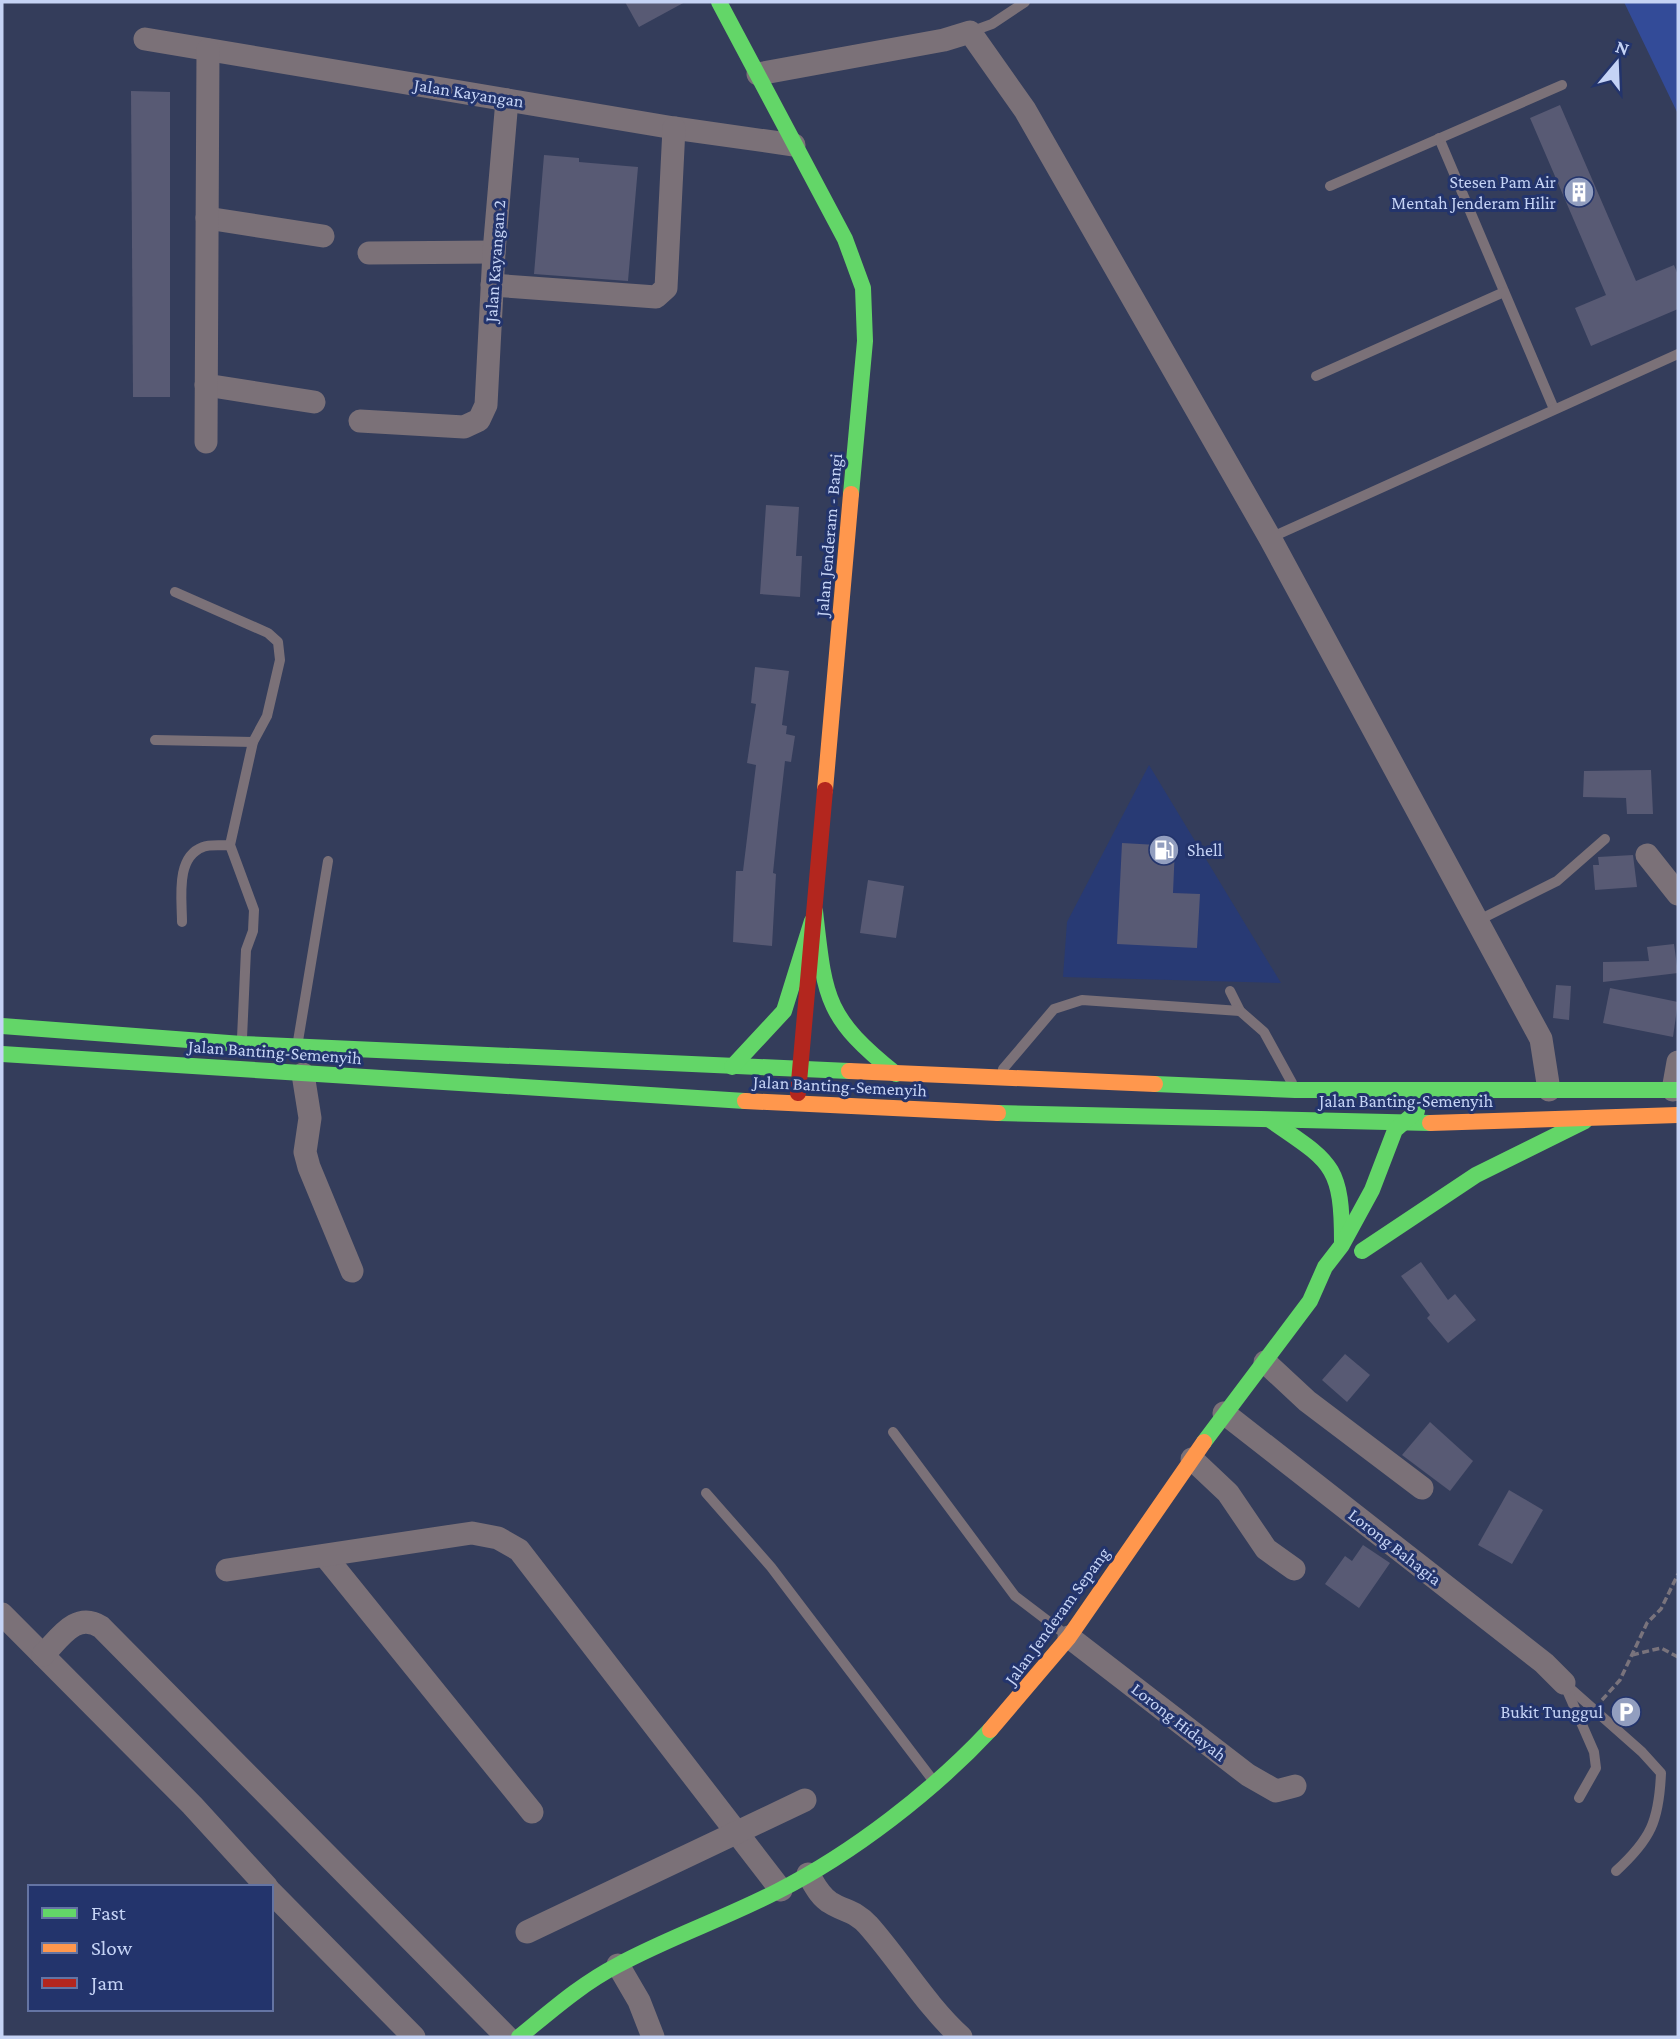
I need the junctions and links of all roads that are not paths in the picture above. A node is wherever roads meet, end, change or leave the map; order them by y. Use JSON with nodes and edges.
{"nodes":[{"id":1,"x":719,"y":2,"type":"edge"},
{"id":2,"x":1025,"y":2,"type":"edge"},
{"id":3,"x":970,"y":32,"type":"junction"},
{"id":4,"x":145,"y":39,"type":"dead end"},
{"id":5,"x":208,"y":50,"type":"junction"},
{"id":6,"x":758,"y":74,"type":"junction"},
{"id":7,"x":1562,"y":85,"type":"dead end"},
{"id":8,"x":508,"y":100,"type":"junction"},
{"id":9,"x":674,"y":128,"type":"junction"},
{"id":10,"x":1439,"y":138,"type":"junction"},
{"id":11,"x":794,"y":145,"type":"junction"},
{"id":12,"x":1330,"y":186,"type":"dead end"},
{"id":13,"x":207,"y":218,"type":"junction"},
{"id":14,"x":323,"y":236,"type":"dead end"},
{"id":15,"x":369,"y":253,"type":"dead end"},
{"id":16,"x":494,"y":253,"type":"junction"},
{"id":17,"x":492,"y":285,"type":"junction"},
{"id":18,"x":1504,"y":292,"type":"junction"},
{"id":19,"x":1678,"y":354,"type":"edge"},
{"id":20,"x":1316,"y":376,"type":"dead end"},
{"id":21,"x":206,"y":385,"type":"junction"},
{"id":22,"x":314,"y":402,"type":"dead end"},
{"id":23,"x":1554,"y":409,"type":"junction"},
{"id":24,"x":360,"y":421,"type":"dead end"},
{"id":25,"x":206,"y":442,"type":"dead end"},
{"id":26,"x":1270,"y":538,"type":"junction"},
{"id":27,"x":175,"y":592,"type":"dead end"},
{"id":28,"x":155,"y":740,"type":"dead end"},
{"id":29,"x":253,"y":742,"type":"junction"},
{"id":30,"x":1605,"y":839,"type":"dead end"},
{"id":31,"x":230,"y":845,"type":"junction"},
{"id":32,"x":1647,"y":855,"type":"dead end"},
{"id":33,"x":328,"y":861,"type":"dead end"},
{"id":34,"x":1678,"y":894,"type":"edge"},
{"id":35,"x":815,"y":911,"type":"junction"},
{"id":36,"x":1477,"y":921,"type":"junction"},
{"id":37,"x":181,"y":922,"type":"dead end"},
{"id":38,"x":1230,"y":991,"type":"dead end"},
{"id":39,"x":1240,"y":1011,"type":"junction"},
{"id":40,"x":2,"y":1026,"type":"edge"},
{"id":41,"x":242,"y":1044,"type":"junction"},
{"id":42,"x":298,"y":1047,"type":"junction"},
{"id":43,"x":2,"y":1054,"type":"edge"},
{"id":44,"x":1678,"y":1062,"type":"edge"},
{"id":45,"x":732,"y":1066,"type":"junction"},
{"id":46,"x":800,"y":1070,"type":"junction"},
{"id":47,"x":303,"y":1074,"type":"junction"},
{"id":48,"x":896,"y":1074,"type":"junction"},
{"id":49,"x":996,"y":1078,"type":"junction"},
{"id":50,"x":1453,"y":1089,"type":"junction"},
{"id":51,"x":1296,"y":1090,"type":"junction"},
{"id":52,"x":1549,"y":1090,"type":"junction"},
{"id":53,"x":1676,"y":1090,"type":"edge"},
{"id":54,"x":1313,"y":1091,"type":"junction"},
{"id":55,"x":797,"y":1104,"type":"junction"},
{"id":56,"x":1678,"y":1115,"type":"edge"},
{"id":57,"x":1591,"y":1117,"type":"junction"},
{"id":58,"x":1270,"y":1120,"type":"junction"},
{"id":59,"x":1407,"y":1129,"type":"junction"},
{"id":60,"x":1378,"y":1218,"type":"dead end"},
{"id":61,"x":1342,"y":1245,"type":"junction"},
{"id":62,"x":352,"y":1271,"type":"dead end"},
{"id":63,"x":1340,"y":1279,"type":"dead end"},
{"id":64,"x":1310,"y":1301,"type":"junction"},
{"id":65,"x":1265,"y":1362,"type":"junction"},
{"id":66,"x":1224,"y":1413,"type":"junction"},
{"id":67,"x":893,"y":1432,"type":"dead end"},
{"id":68,"x":1192,"y":1460,"type":"junction"},
{"id":69,"x":1422,"y":1488,"type":"dead end"},
{"id":70,"x":706,"y":1493,"type":"dead end"},
{"id":71,"x":325,"y":1556,"type":"junction"},
{"id":72,"x":1294,"y":1569,"type":"dead end"},
{"id":73,"x":227,"y":1570,"type":"dead end"},
{"id":74,"x":2,"y":1614,"type":"edge"},
{"id":75,"x":1069,"y":1637,"type":"junction"},
{"id":76,"x":43,"y":1655,"type":"junction"},
{"id":77,"x":1564,"y":1683,"type":"junction"},
{"id":78,"x":934,"y":1782,"type":"junction"},
{"id":79,"x":1295,"y":1786,"type":"dead end"},
{"id":80,"x":1579,"y":1798,"type":"dead end"},
{"id":81,"x":804,"y":1800,"type":"dead end"},
{"id":82,"x":532,"y":1812,"type":"dead end"},
{"id":83,"x":737,"y":1833,"type":"junction"},
{"id":84,"x":1616,"y":1871,"type":"dead end"},
{"id":85,"x":807,"y":1874,"type":"junction"},
{"id":86,"x":265,"y":1885,"type":"edge"},
{"id":87,"x":781,"y":1890,"type":"junction"},
{"id":88,"x":273,"y":1894,"type":"edge"},
{"id":89,"x":527,"y":1932,"type":"dead end"},
{"id":90,"x":618,"y":1965,"type":"junction"},
{"id":91,"x":414,"y":2037,"type":"edge"},
{"id":92,"x":506,"y":2037,"type":"edge"},
{"id":93,"x":519,"y":2037,"type":"edge"},
{"id":94,"x":653,"y":2037,"type":"edge"},
{"id":95,"x":961,"y":2037,"type":"edge"}],
"edges":[{"from":1,"to":6,"type":"main road","name":"Jalan Jenderam - Bangi"},
{"from":2,"to":3,"type":"lane"},
{"from":3,"to":6,"type":"street"},
{"from":3,"to":26,"type":"street"},
{"from":4,"to":5,"type":"street","name":"Jalan Kayangan"},
{"from":5,"to":8,"type":"street","name":"Jalan Kayangan"},
{"from":5,"to":13,"type":"street"},
{"from":6,"to":11,"type":"main road","name":"Jalan Jenderam - Bangi"},
{"from":7,"to":10,"type":"lane"},
{"from":8,"to":9,"type":"street","name":"Jalan Kayangan"},
{"from":8,"to":16,"type":"street","name":"Jalan Kayangan 2"},
{"from":9,"to":11,"type":"street","name":"Jalan Kayangan"},
{"from":9,"to":17,"type":"street"},
{"from":10,"to":12,"type":"lane"},
{"from":10,"to":18,"type":"lane"},
{"from":11,"to":35,"type":"main road","name":"Jalan Jenderam - Bangi"},
{"from":13,"to":14,"type":"street"},
{"from":13,"to":21,"type":"street"},
{"from":15,"to":16,"type":"street"},
{"from":16,"to":17,"type":"street","name":"Jalan Kayangan 2"},
{"from":17,"to":24,"type":"street","name":"Jalan Kayangan 2"},
{"from":18,"to":20,"type":"lane"},
{"from":18,"to":23,"type":"lane"},
{"from":19,"to":23,"type":"lane"},
{"from":21,"to":22,"type":"street"},
{"from":21,"to":25,"type":"street"},
{"from":23,"to":26,"type":"lane"},
{"from":26,"to":36,"type":"street"},
{"from":27,"to":29,"type":"lane"},
{"from":28,"to":29,"type":"lane"},
{"from":29,"to":31,"type":"lane"},
{"from":30,"to":36,"type":"lane"},
{"from":31,"to":37,"type":"lane"},
{"from":31,"to":41,"type":"lane"},
{"from":32,"to":34,"type":"street"},
{"from":33,"to":42,"type":"lane"},
{"from":35,"to":45,"type":"main road"},
{"from":35,"to":46,"type":"main road","name":"Jalan Jenderam - Bangi"},
{"from":35,"to":48,"type":"main road"},
{"from":36,"to":52,"type":"street"},
{"from":38,"to":39,"type":"lane"},
{"from":39,"to":49,"type":"lane"},
{"from":39,"to":51,"type":"lane"},
{"from":40,"to":41,"type":"main road","name":"Jalan Banting-Semenyih"},
{"from":41,"to":42,"type":"main road","name":"Jalan Banting-Semenyih"},
{"from":42,"to":45,"type":"main road","name":"Jalan Banting-Semenyih"},
{"from":43,"to":47,"type":"main road","name":"Jalan Banting-Semenyih"},
{"from":44,"to":53,"type":"street"},
{"from":45,"to":46,"type":"main road","name":"Jalan Banting-Semenyih"},
{"from":46,"to":48,"type":"main road","name":"Jalan Banting-Semenyih"},
{"from":46,"to":55,"type":"main road","name":"Jalan Jenderam - Bangi"},
{"from":47,"to":55,"type":"main road","name":"Jalan Banting-Semenyih"},
{"from":47,"to":62,"type":"street"},
{"from":48,"to":49,"type":"main road","name":"Jalan Banting-Semenyih"},
{"from":49,"to":51,"type":"main road","name":"Jalan Banting-Semenyih"},
{"from":50,"to":52,"type":"main road","name":"Jalan Banting-Semenyih"},
{"from":50,"to":54,"type":"main road","name":"Jalan Banting-Semenyih"},
{"from":50,"to":59,"type":"main road"},
{"from":51,"to":54,"type":"main road","name":"Jalan Banting-Semenyih"},
{"from":52,"to":53,"type":"main road","name":"Jalan Banting-Semenyih"},
{"from":54,"to":59,"type":"main road"},
{"from":55,"to":58,"type":"main road","name":"Jalan Banting-Semenyih"},
{"from":56,"to":57,"type":"main road","name":"Jalan Banting-Semenyih"},
{"from":57,"to":59,"type":"main road","name":"Jalan Banting-Semenyih"},
{"from":57,"to":60,"type":"main road"},
{"from":58,"to":59,"type":"main road","name":"Jalan Banting-Semenyih"},
{"from":58,"to":61,"type":"main road"},
{"from":59,"to":61,"type":"main road"},
{"from":61,"to":64,"type":"main road"},
{"from":63,"to":64,"type":"main road"},
{"from":64,"to":65,"type":"main road","name":"Jalan Jenderam Sepang"},
{"from":65,"to":66,"type":"main road","name":"Jalan Jenderam Sepang"},
{"from":65,"to":69,"type":"street"},
{"from":66,"to":68,"type":"main road","name":"Jalan Jenderam Sepang"},
{"from":66,"to":77,"type":"street","name":"Lorong Bahagia"},
{"from":67,"to":75,"type":"lane"},
{"from":68,"to":72,"type":"street"},
{"from":68,"to":75,"type":"main road","name":"Jalan Jenderam Sepang"},
{"from":70,"to":78,"type":"lane"},
{"from":71,"to":73,"type":"street"},
{"from":71,"to":82,"type":"street"},
{"from":71,"to":83,"type":"street"},
{"from":74,"to":76,"type":"street"},
{"from":75,"to":78,"type":"main road","name":"Jalan Jenderam Sepang"},
{"from":75,"to":79,"type":"street","name":"Lorong Hidayah"},
{"from":76,"to":86,"type":"street"},
{"from":76,"to":92,"type":"street"},
{"from":77,"to":80,"type":"lane"},
{"from":77,"to":84,"type":"lane"},
{"from":78,"to":85,"type":"main road","name":"Jalan Jenderam Sepang"},
{"from":81,"to":83,"type":"street"},
{"from":83,"to":87,"type":"street"},
{"from":83,"to":89,"type":"street"},
{"from":85,"to":87,"type":"main road","name":"Jalan Jenderam Sepang"},
{"from":85,"to":95,"type":"street"},
{"from":87,"to":90,"type":"main road","name":"Jalan Jenderam Sepang"},
{"from":88,"to":91,"type":"street"},
{"from":90,"to":93,"type":"main road","name":"Jalan Jenderam Sepang"},
{"from":90,"to":94,"type":"street"}]}
